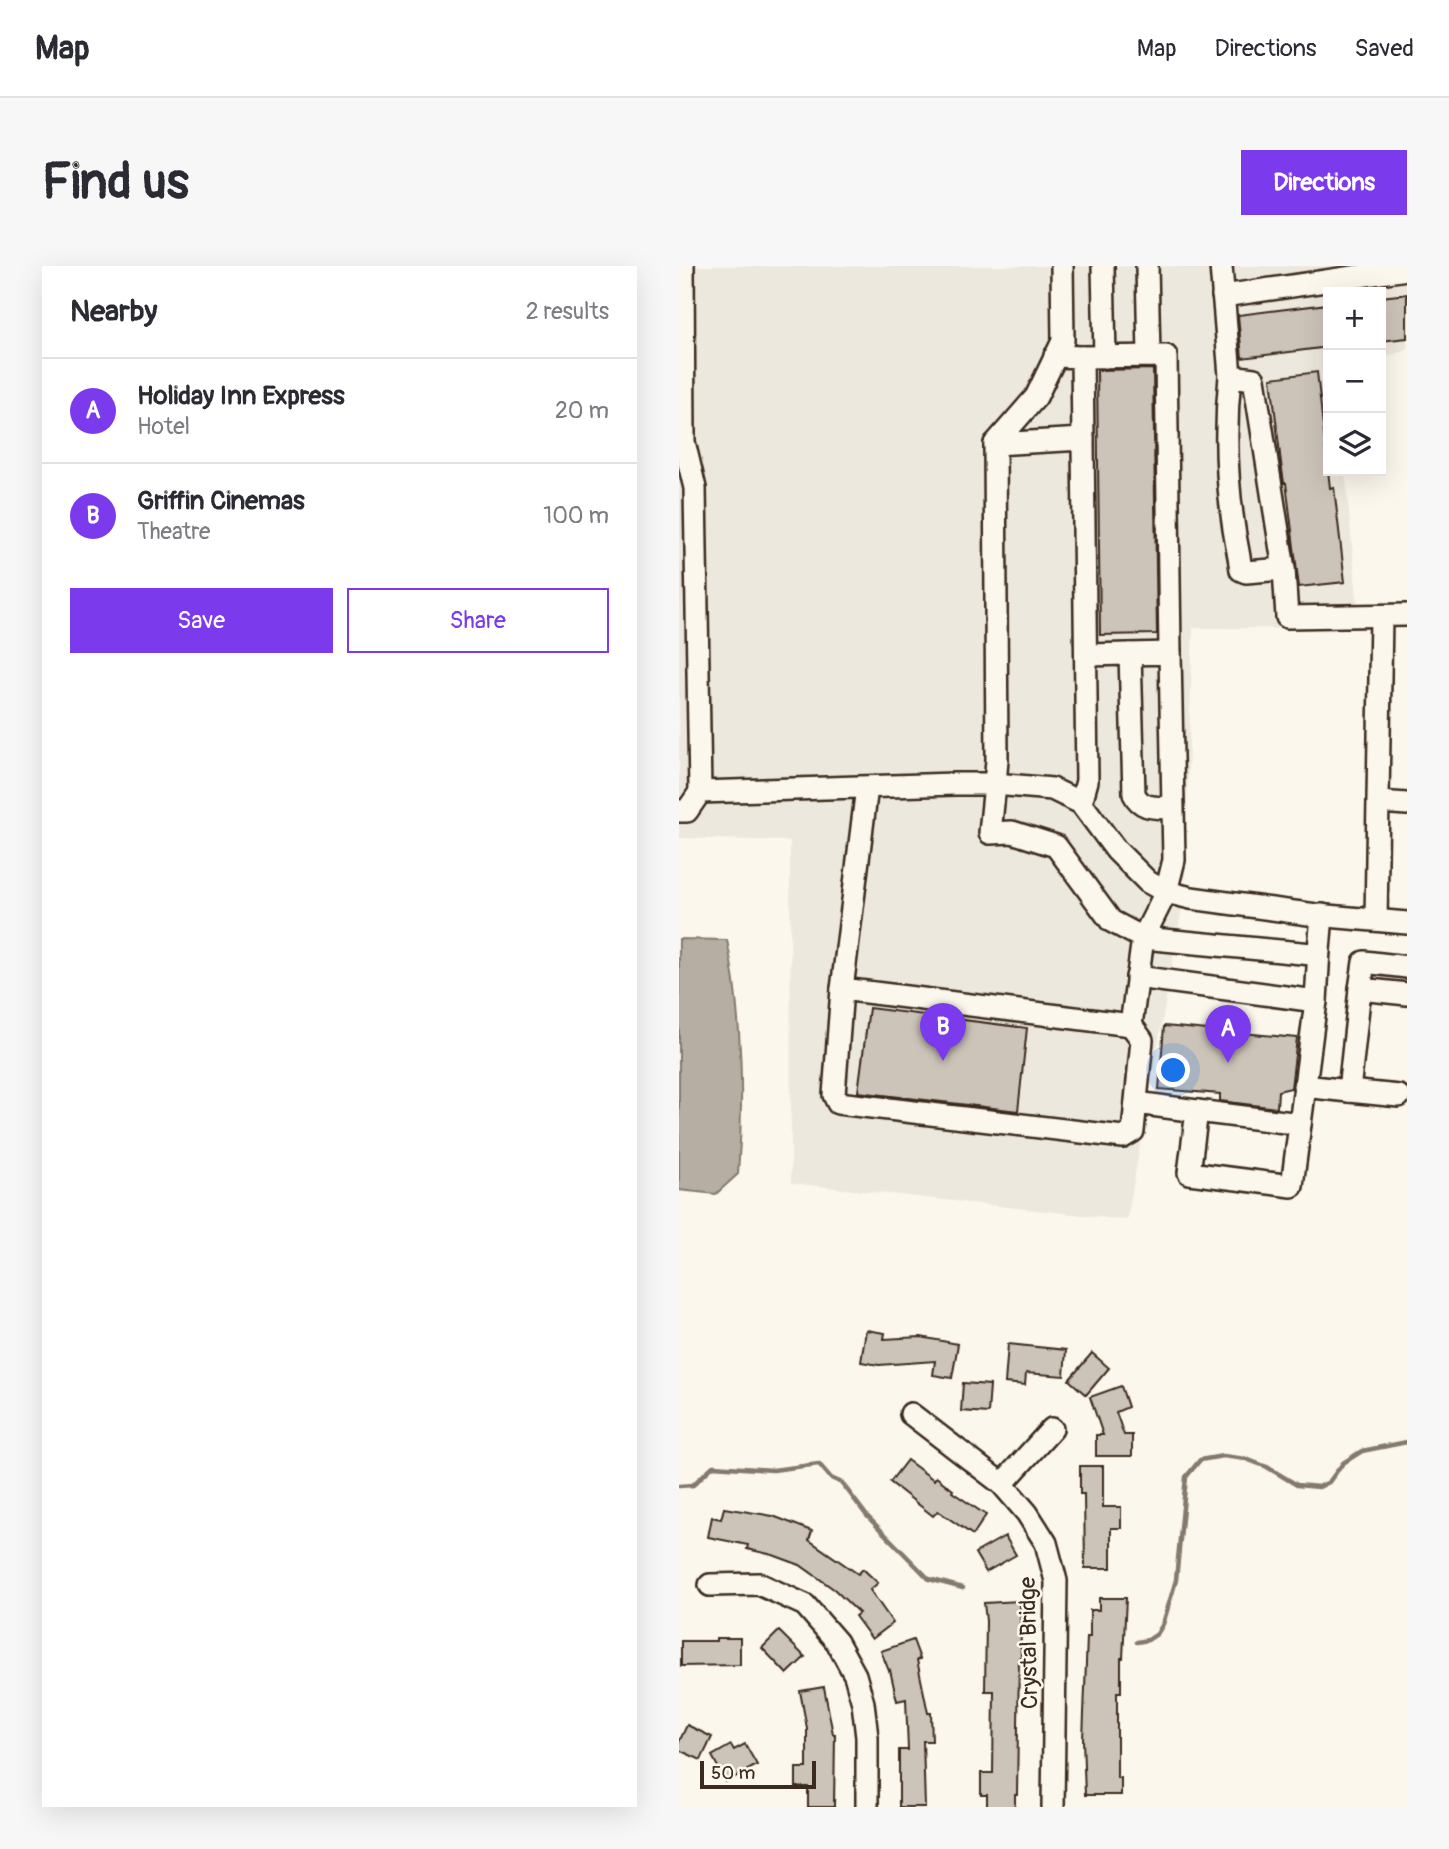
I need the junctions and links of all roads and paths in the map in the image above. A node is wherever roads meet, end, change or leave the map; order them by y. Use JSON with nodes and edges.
{"nodes":[{"id":1,"x":683,"y":266,"type":"edge"},
{"id":2,"x":1062,"y":266,"type":"edge"},
{"id":3,"x":1103,"y":266,"type":"edge"},
{"id":4,"x":1147,"y":266,"type":"edge"},
{"id":5,"x":1221,"y":266,"type":"edge"},
{"id":6,"x":1407,"y":269,"type":"edge"},
{"id":7,"x":1223,"y":296,"type":"junction"},
{"id":8,"x":1055,"y":356,"type":"junction"},
{"id":9,"x":1149,"y":356,"type":"junction"},
{"id":10,"x":1082,"y":357,"type":"junction"},
{"id":11,"x":1105,"y":357,"type":"junction"},
{"id":12,"x":1230,"y":376,"type":"junction"},
{"id":13,"x":1083,"y":439,"type":"junction"},
{"id":14,"x":995,"y":444,"type":"junction"},
{"id":15,"x":1284,"y":569,"type":"junction"},
{"id":16,"x":1407,"y":615,"type":"edge"},
{"id":17,"x":1381,"y":616,"type":"junction"},
{"id":18,"x":1170,"y":653,"type":"junction"},
{"id":19,"x":1129,"y":654,"type":"junction"},
{"id":20,"x":1086,"y":655,"type":"junction"},
{"id":21,"x":995,"y":784,"type":"junction"},
{"id":22,"x":867,"y":787,"type":"junction"},
{"id":23,"x":700,"y":792,"type":"junction"},
{"id":24,"x":1379,"y":802,"type":"junction"},
{"id":25,"x":1081,"y":803,"type":"junction"},
{"id":26,"x":1407,"y":804,"type":"edge"},
{"id":27,"x":1172,"y":808,"type":"junction"},
{"id":28,"x":679,"y":811,"type":"edge"},
{"id":29,"x":1166,"y":892,"type":"junction"},
{"id":30,"x":1321,"y":915,"type":"junction"},
{"id":31,"x":1376,"y":920,"type":"junction"},
{"id":32,"x":1407,"y":923,"type":"edge"},
{"id":33,"x":1143,"y":938,"type":"junction"},
{"id":34,"x":1319,"y":950,"type":"junction"},
{"id":35,"x":1407,"y":967,"type":"edge"},
{"id":36,"x":1137,"y":977,"type":"junction"},
{"id":37,"x":842,"y":989,"type":"junction"},
{"id":38,"x":1360,"y":989,"type":"junction"},
{"id":39,"x":1407,"y":994,"type":"edge"},
{"id":40,"x":1316,"y":1001,"type":"junction"},
{"id":41,"x":1131,"y":1025,"type":"junction"},
{"id":42,"x":1304,"y":1086,"type":"junction"},
{"id":43,"x":1349,"y":1091,"type":"junction"},
{"id":44,"x":1399,"y":1097,"type":"dead end"},
{"id":45,"x":1136,"y":1103,"type":"junction"},
{"id":46,"x":1197,"y":1111,"type":"junction"},
{"id":47,"x":1300,"y":1124,"type":"junction"},
{"id":48,"x":911,"y":1414,"type":"dead end"},
{"id":49,"x":1052,"y":1429,"type":"dead end"},
{"id":50,"x":1002,"y":1484,"type":"junction"},
{"id":51,"x":710,"y":1585,"type":"dead end"},
{"id":52,"x":867,"y":1807,"type":"edge"},
{"id":53,"x":1053,"y":1807,"type":"edge"}],
"edges":[{"from":1,"to":23,"type":"street"},
{"from":2,"to":8,"type":"street"},
{"from":3,"to":11,"type":"street"},
{"from":4,"to":9,"type":"street"},
{"from":5,"to":7,"type":"street"},
{"from":6,"to":7,"type":"street"},
{"from":7,"to":12,"type":"street"},
{"from":8,"to":10,"type":"street"},
{"from":8,"to":14,"type":"street"},
{"from":9,"to":11,"type":"street"},
{"from":9,"to":18,"type":"street"},
{"from":10,"to":11,"type":"street"},
{"from":10,"to":13,"type":"street"},
{"from":12,"to":15,"type":"street"},
{"from":12,"to":15,"type":"street"},
{"from":13,"to":14,"type":"street"},
{"from":13,"to":20,"type":"street"},
{"from":14,"to":21,"type":"street"},
{"from":15,"to":17,"type":"street"},
{"from":16,"to":17,"type":"street"},
{"from":17,"to":24,"type":"street"},
{"from":18,"to":19,"type":"street"},
{"from":18,"to":27,"type":"street"},
{"from":19,"to":20,"type":"street"},
{"from":19,"to":27,"type":"street"},
{"from":20,"to":25,"type":"street"},
{"from":21,"to":22,"type":"street"},
{"from":21,"to":25,"type":"street"},
{"from":21,"to":33,"type":"street"},
{"from":22,"to":23,"type":"street"},
{"from":22,"to":37,"type":"street"},
{"from":23,"to":28,"type":"street"},
{"from":24,"to":26,"type":"street"},
{"from":24,"to":31,"type":"street"},
{"from":25,"to":29,"type":"street"},
{"from":27,"to":29,"type":"street"},
{"from":29,"to":30,"type":"street"},
{"from":29,"to":33,"type":"street"},
{"from":30,"to":31,"type":"street"},
{"from":30,"to":34,"type":"street"},
{"from":31,"to":32,"type":"street"},
{"from":33,"to":34,"type":"street"},
{"from":33,"to":36,"type":"street"},
{"from":34,"to":40,"type":"street"},
{"from":35,"to":38,"type":"street"},
{"from":36,"to":40,"type":"street"},
{"from":36,"to":41,"type":"street"},
{"from":37,"to":41,"type":"street"},
{"from":37,"to":45,"type":"street"},
{"from":38,"to":39,"type":"street"},
{"from":38,"to":43,"type":"street"},
{"from":40,"to":42,"type":"street"},
{"from":41,"to":45,"type":"street"},
{"from":42,"to":43,"type":"street"},
{"from":42,"to":47,"type":"street"},
{"from":43,"to":44,"type":"street"},
{"from":45,"to":46,"type":"street"},
{"from":46,"to":47,"type":"street"},
{"from":46,"to":47,"type":"street"},
{"from":48,"to":50,"type":"street","name":"Crystal Bridge"},
{"from":49,"to":50,"type":"street"},
{"from":50,"to":53,"type":"street","name":"Crystal Bridge"},
{"from":51,"to":52,"type":"street"}]}
